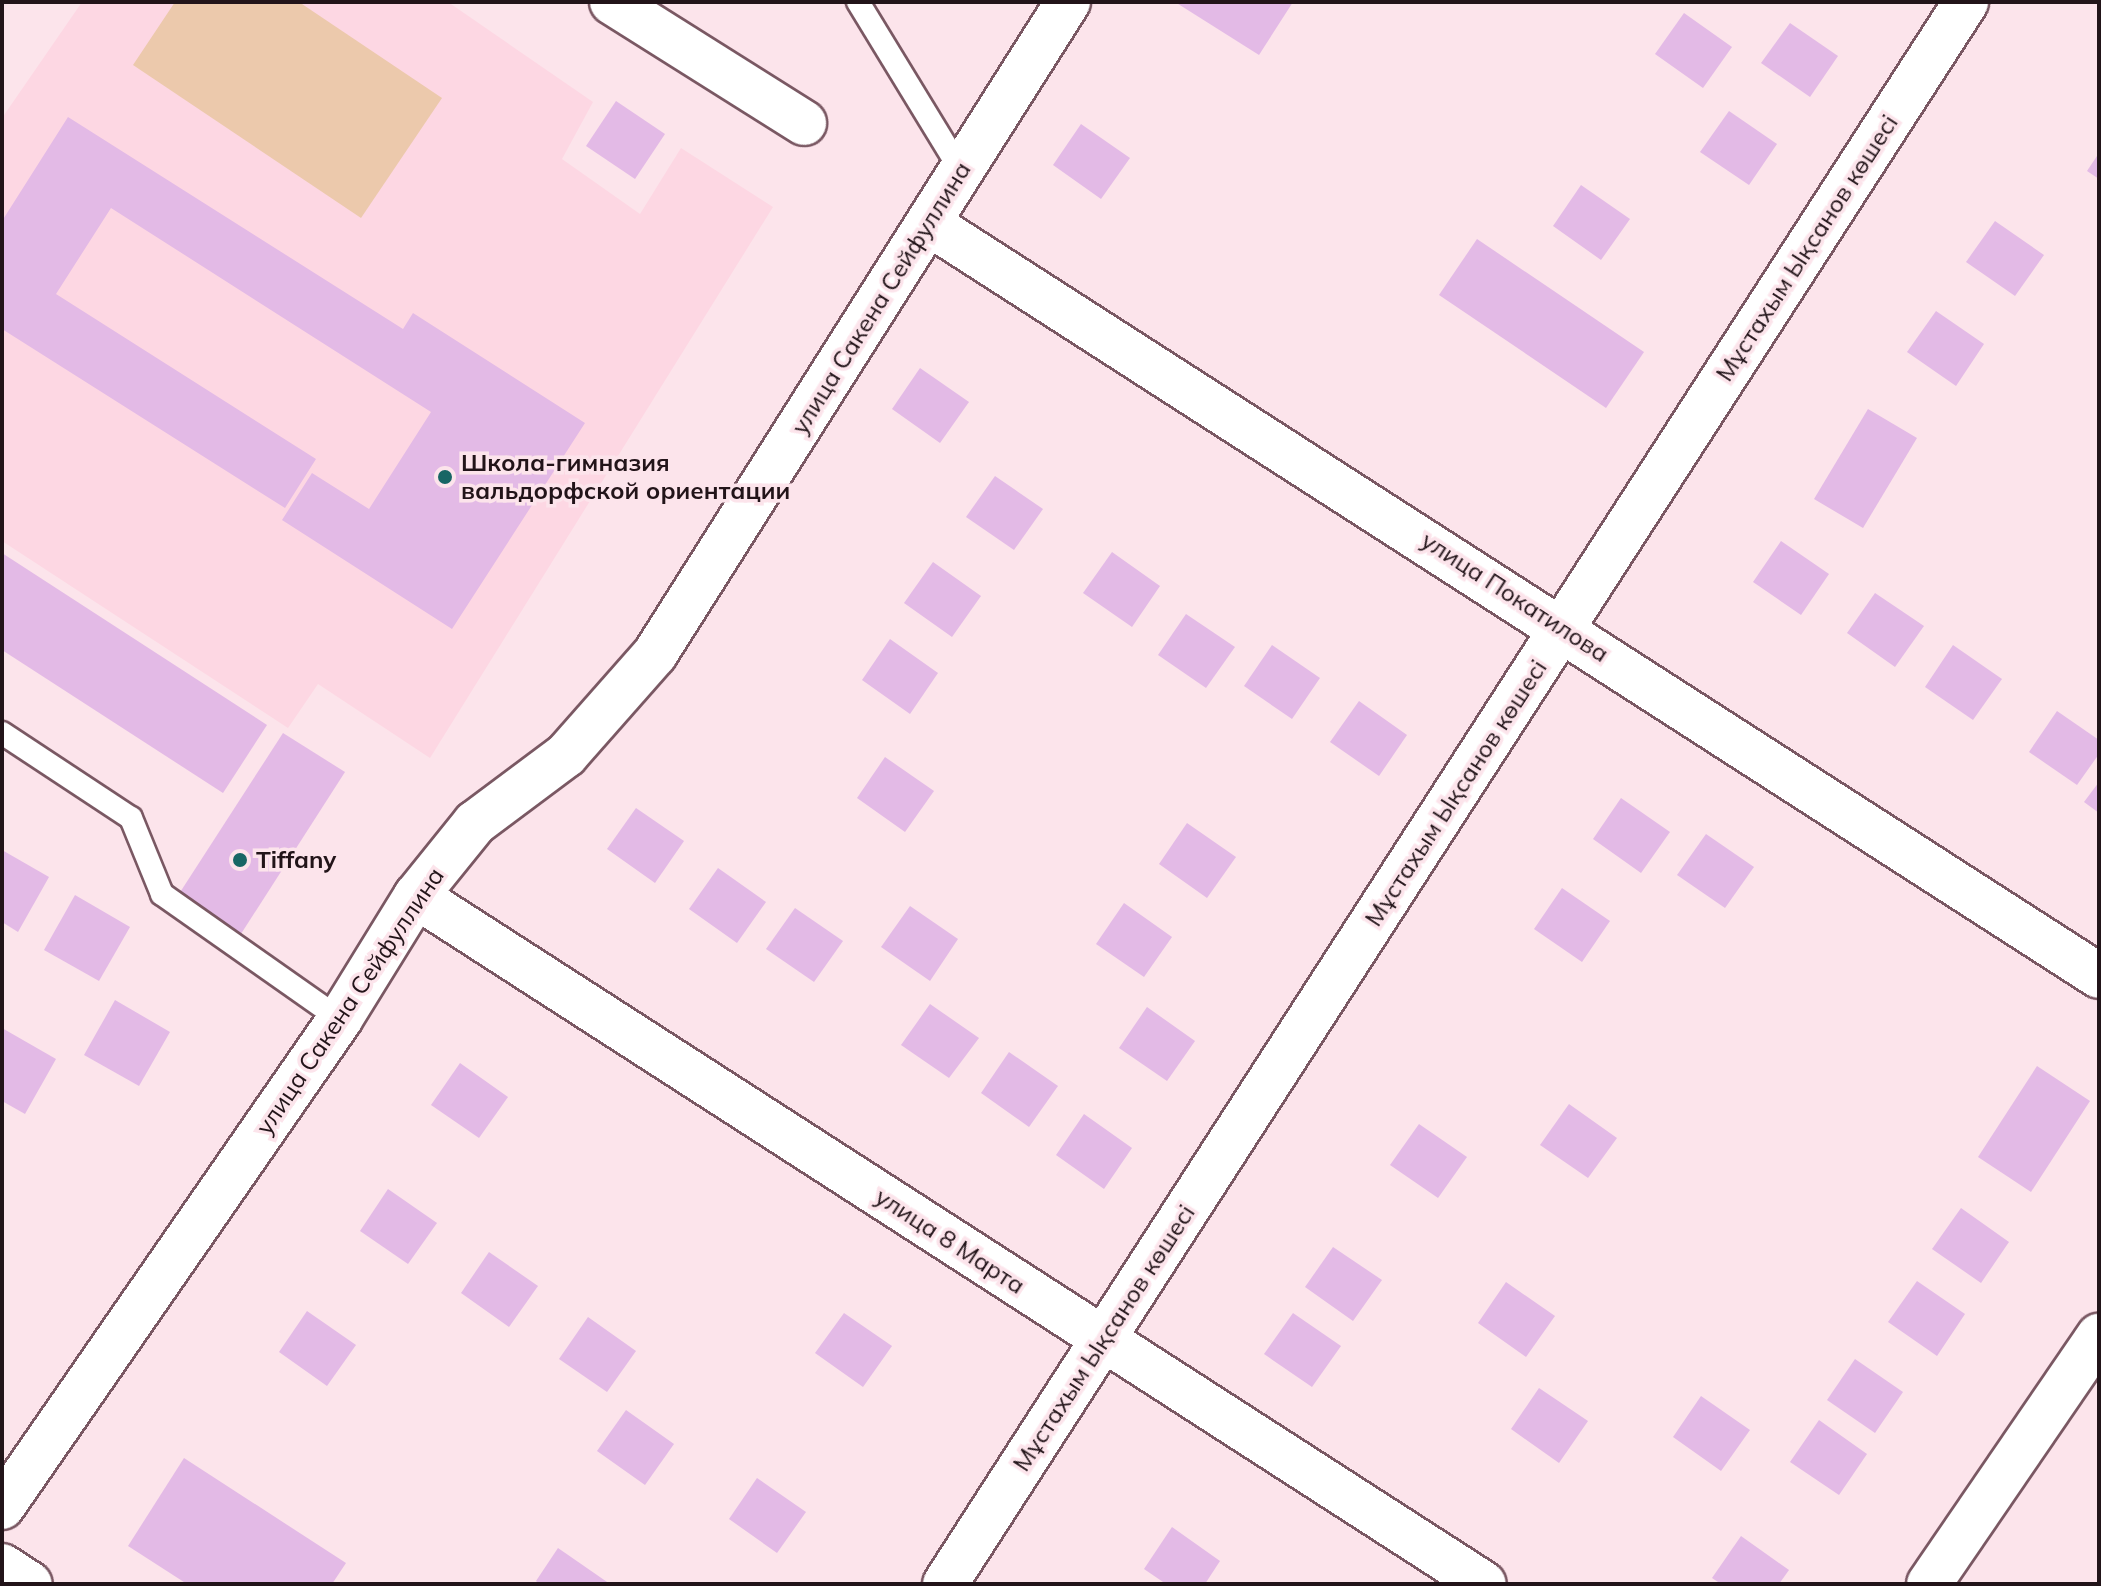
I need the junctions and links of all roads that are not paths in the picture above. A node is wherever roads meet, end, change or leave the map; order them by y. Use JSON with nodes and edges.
{"nodes":[{"id":1,"x":612,"y":2,"type":"edge"},
{"id":2,"x":858,"y":2,"type":"edge"},
{"id":3,"x":1068,"y":2,"type":"edge"},
{"id":4,"x":1966,"y":2,"type":"edge"},
{"id":5,"x":804,"y":123,"type":"dead end"},
{"id":6,"x":961,"y":171,"type":"junction"},
{"id":7,"x":928,"y":223,"type":"junction"},
{"id":8,"x":1563,"y":627,"type":"junction"},
{"id":9,"x":2,"y":733,"type":"edge"},
{"id":10,"x":416,"y":896,"type":"junction"},
{"id":11,"x":2099,"y":976,"type":"edge"},
{"id":12,"x":340,"y":1019,"type":"junction"},
{"id":13,"x":2099,"y":1336,"type":"edge"},
{"id":14,"x":1103,"y":1340,"type":"junction"},
{"id":15,"x":2,"y":1507,"type":"edge"},
{"id":16,"x":2,"y":1566,"type":"edge"},
{"id":17,"x":30,"y":1584,"type":"edge"},
{"id":18,"x":945,"y":1584,"type":"edge"},
{"id":19,"x":1484,"y":1584,"type":"edge"},
{"id":20,"x":1929,"y":1584,"type":"edge"}],
"edges":[{"from":1,"to":5,"type":"street"},
{"from":2,"to":6,"type":"lane"},
{"from":3,"to":6,"type":"street","name":"улица Сакена Сейфуллина"},
{"from":4,"to":8,"type":"street","name":"Мұстахым Ықсанов көшесі"},
{"from":6,"to":7,"type":"street","name":"улица Сакена Сейфуллина"},
{"from":7,"to":8,"type":"street","name":"улица Покатилова"},
{"from":7,"to":10,"type":"street","name":"улица Сакена Сейфуллина"},
{"from":8,"to":11,"type":"street","name":"улица Покатилова"},
{"from":8,"to":14,"type":"street","name":"Мұстахым Ықсанов көшесі"},
{"from":9,"to":12,"type":"lane"},
{"from":10,"to":12,"type":"street","name":"улица Сакена Сейфуллина"},
{"from":10,"to":14,"type":"street","name":"улица 8 Марта"},
{"from":12,"to":15,"type":"street","name":"улица Сакена Сейфуллина"},
{"from":13,"to":20,"type":"street"},
{"from":14,"to":18,"type":"street","name":"Мұстахым Ықсанов көшесі"},
{"from":14,"to":19,"type":"street","name":"улица 8 Марта"},
{"from":16,"to":17,"type":"street"}]}
